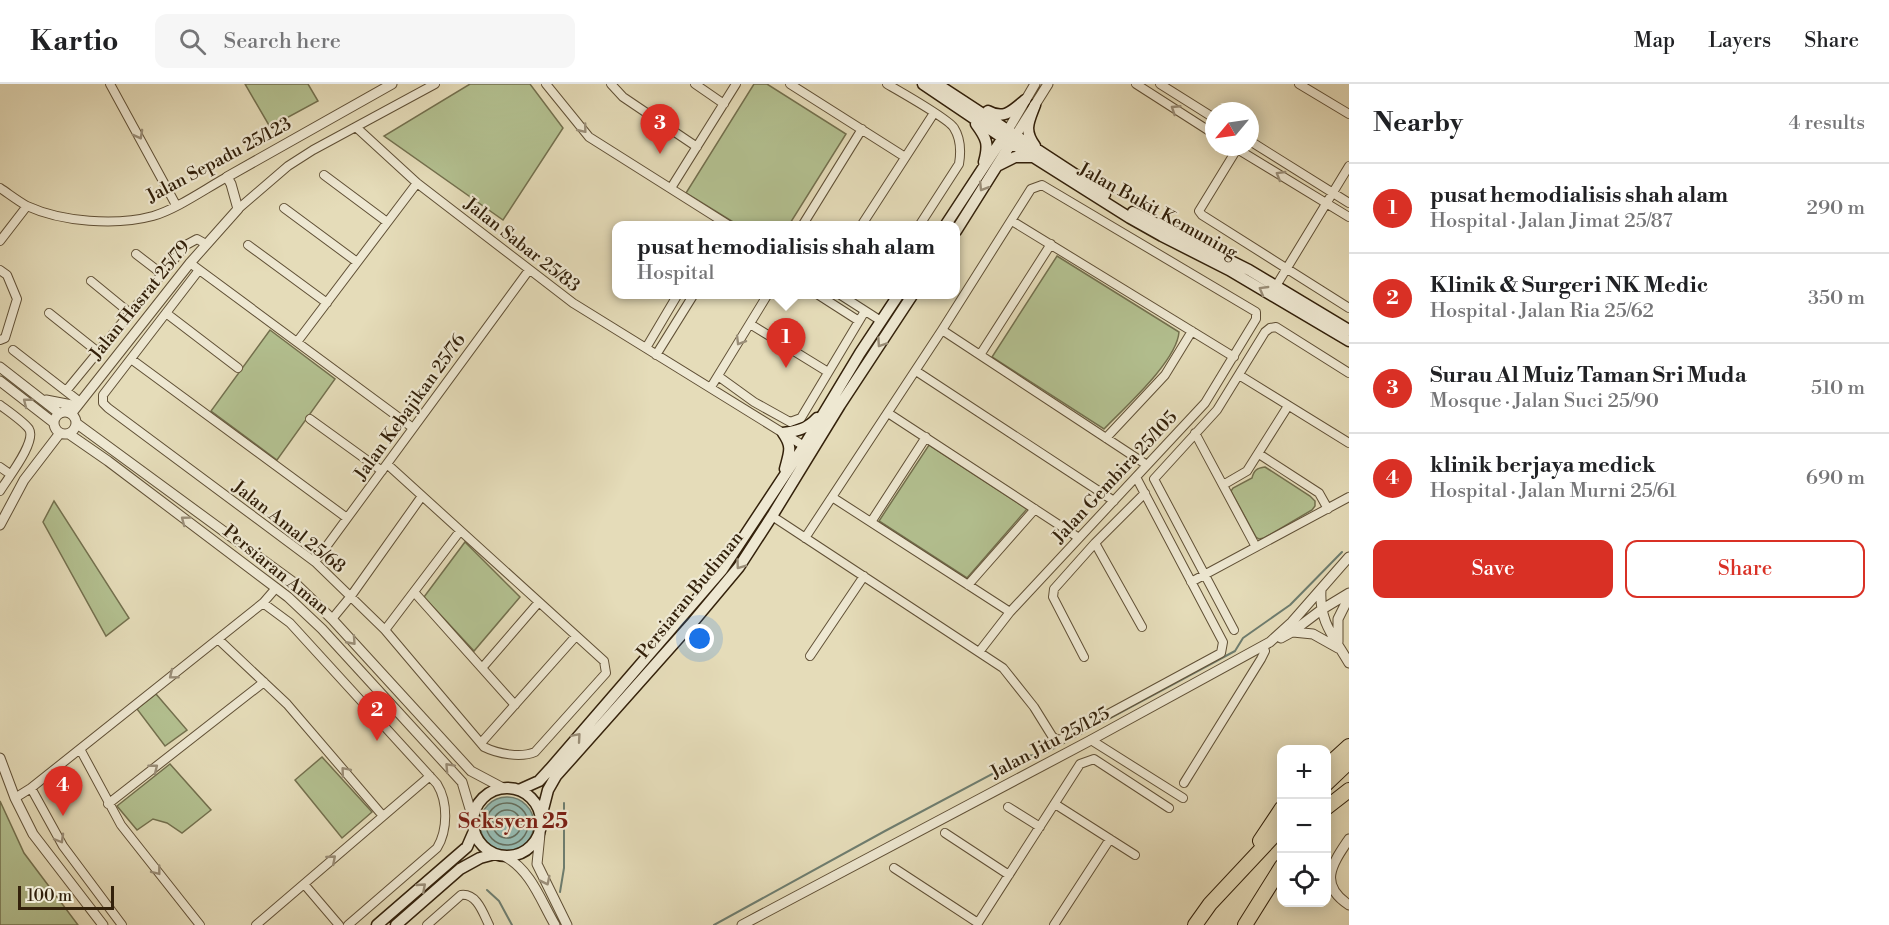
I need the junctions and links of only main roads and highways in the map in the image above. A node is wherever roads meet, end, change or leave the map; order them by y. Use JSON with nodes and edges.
{"nodes":[{"id":1,"x":923,"y":84,"type":"edge"},
{"id":2,"x":937,"y":84,"type":"edge"},
{"id":3,"x":964,"y":108,"type":"junction"},
{"id":4,"x":1010,"y":137,"type":"junction"},
{"id":5,"x":1035,"y":153,"type":"junction"},
{"id":6,"x":994,"y":169,"type":"junction"},
{"id":7,"x":981,"y":171,"type":"junction"},
{"id":8,"x":948,"y":221,"type":"edge"},
{"id":9,"x":960,"y":224,"type":"edge"},
{"id":10,"x":896,"y":299,"type":"edge"},
{"id":11,"x":910,"y":299,"type":"edge"},
{"id":12,"x":1349,"y":330,"type":"edge"},
{"id":13,"x":1349,"y":341,"type":"edge"},
{"id":14,"x":840,"y":405,"type":"junction"},
{"id":15,"x":826,"y":409,"type":"junction"},
{"id":16,"x":804,"y":446,"type":"junction"},
{"id":17,"x":781,"y":481,"type":"junction"},
{"id":18,"x":772,"y":516,"type":"junction"},
{"id":19,"x":722,"y":570,"type":"junction"},
{"id":20,"x":1349,"y":746,"type":"edge"},
{"id":21,"x":1331,"y":762,"type":"edge"},
{"id":22,"x":1349,"y":762,"type":"edge"},
{"id":23,"x":1331,"y":779,"type":"edge"},
{"id":24,"x":519,"y":790,"type":"junction"},
{"id":25,"x":1349,"y":790,"type":"edge"},
{"id":26,"x":1331,"y":804,"type":"edge"},
{"id":27,"x":1277,"y":814,"type":"edge"},
{"id":28,"x":541,"y":817,"type":"junction"},
{"id":29,"x":474,"y":831,"type":"junction"},
{"id":30,"x":1277,"y":831,"type":"edge"},
{"id":31,"x":495,"y":854,"type":"junction"},
{"id":32,"x":1241,"y":871,"type":"junction"},
{"id":33,"x":1277,"y":873,"type":"edge"},
{"id":34,"x":1210,"y":904,"type":"junction"},
{"id":35,"x":377,"y":925,"type":"edge"},
{"id":36,"x":396,"y":925,"type":"edge"},
{"id":37,"x":1185,"y":925,"type":"edge"},
{"id":38,"x":1195,"y":925,"type":"edge"},
{"id":39,"x":1245,"y":925,"type":"edge"}],
"edges":[{"from":1,"to":3,"type":"main road","name":"Jalan Bukit Kemuning"},
{"from":2,"to":3,"type":"main road","name":"Jalan Bukit Kemuning"},
{"from":3,"to":4,"type":"main road","name":"Jalan Bukit Kemuning"},
{"from":3,"to":5,"type":"main road"},
{"from":3,"to":7,"type":"main road"},
{"from":4,"to":5,"type":"main road","name":"Jalan Bukit Kemuning"},
{"from":4,"to":6,"type":"main road"},
{"from":4,"to":7,"type":"main road"},
{"from":5,"to":6,"type":"main road"},
{"from":5,"to":12,"type":"main road","name":"Jalan Bukit Kemuning"},
{"from":13,"to":5,"type":"main road","name":"Jalan Bukit Kemuning","one_way":true},
{"from":6,"to":9,"type":"main road","one_way":true},
{"from":7,"to":8,"type":"main road"},
{"from":10,"to":15,"type":"main road","name":"Persiaran Budiman"},
{"from":11,"to":14,"type":"main road","name":"Persiaran Budiman","one_way":true},
{"from":14,"to":16,"type":"main road"},
{"from":14,"to":18,"type":"main road","name":"Persiaran Budiman"},
{"from":15,"to":16,"type":"main road","name":"Persiaran Budiman"},
{"from":15,"to":17,"type":"main road"},
{"from":16,"to":17,"type":"main road","name":"Persiaran Budiman"},
{"from":17,"to":19,"type":"main road","name":"Persiaran Budiman"},
{"from":18,"to":19,"type":"main road"},
{"from":18,"to":28,"type":"main road","name":"Persiaran Budiman","one_way":true},
{"from":24,"to":19,"type":"main road","name":"Persiaran Budiman","one_way":true},
{"from":20,"to":21,"type":"highway"},
{"from":22,"to":23,"type":"highway"},
{"from":24,"to":28,"type":"main road"},
{"from":24,"to":29,"type":"main road"},
{"from":25,"to":26,"type":"highway"},
{"from":27,"to":32,"type":"highway"},
{"from":28,"to":31,"type":"main road"},
{"from":29,"to":31,"type":"main road"},
{"from":35,"to":29,"type":"main road","one_way":true},
{"from":30,"to":32,"type":"highway"},
{"from":31,"to":36,"type":"main road"},
{"from":32,"to":34,"type":"highway"},
{"from":33,"to":39,"type":"highway"},
{"from":34,"to":37,"type":"highway"},
{"from":34,"to":38,"type":"highway"}]}
